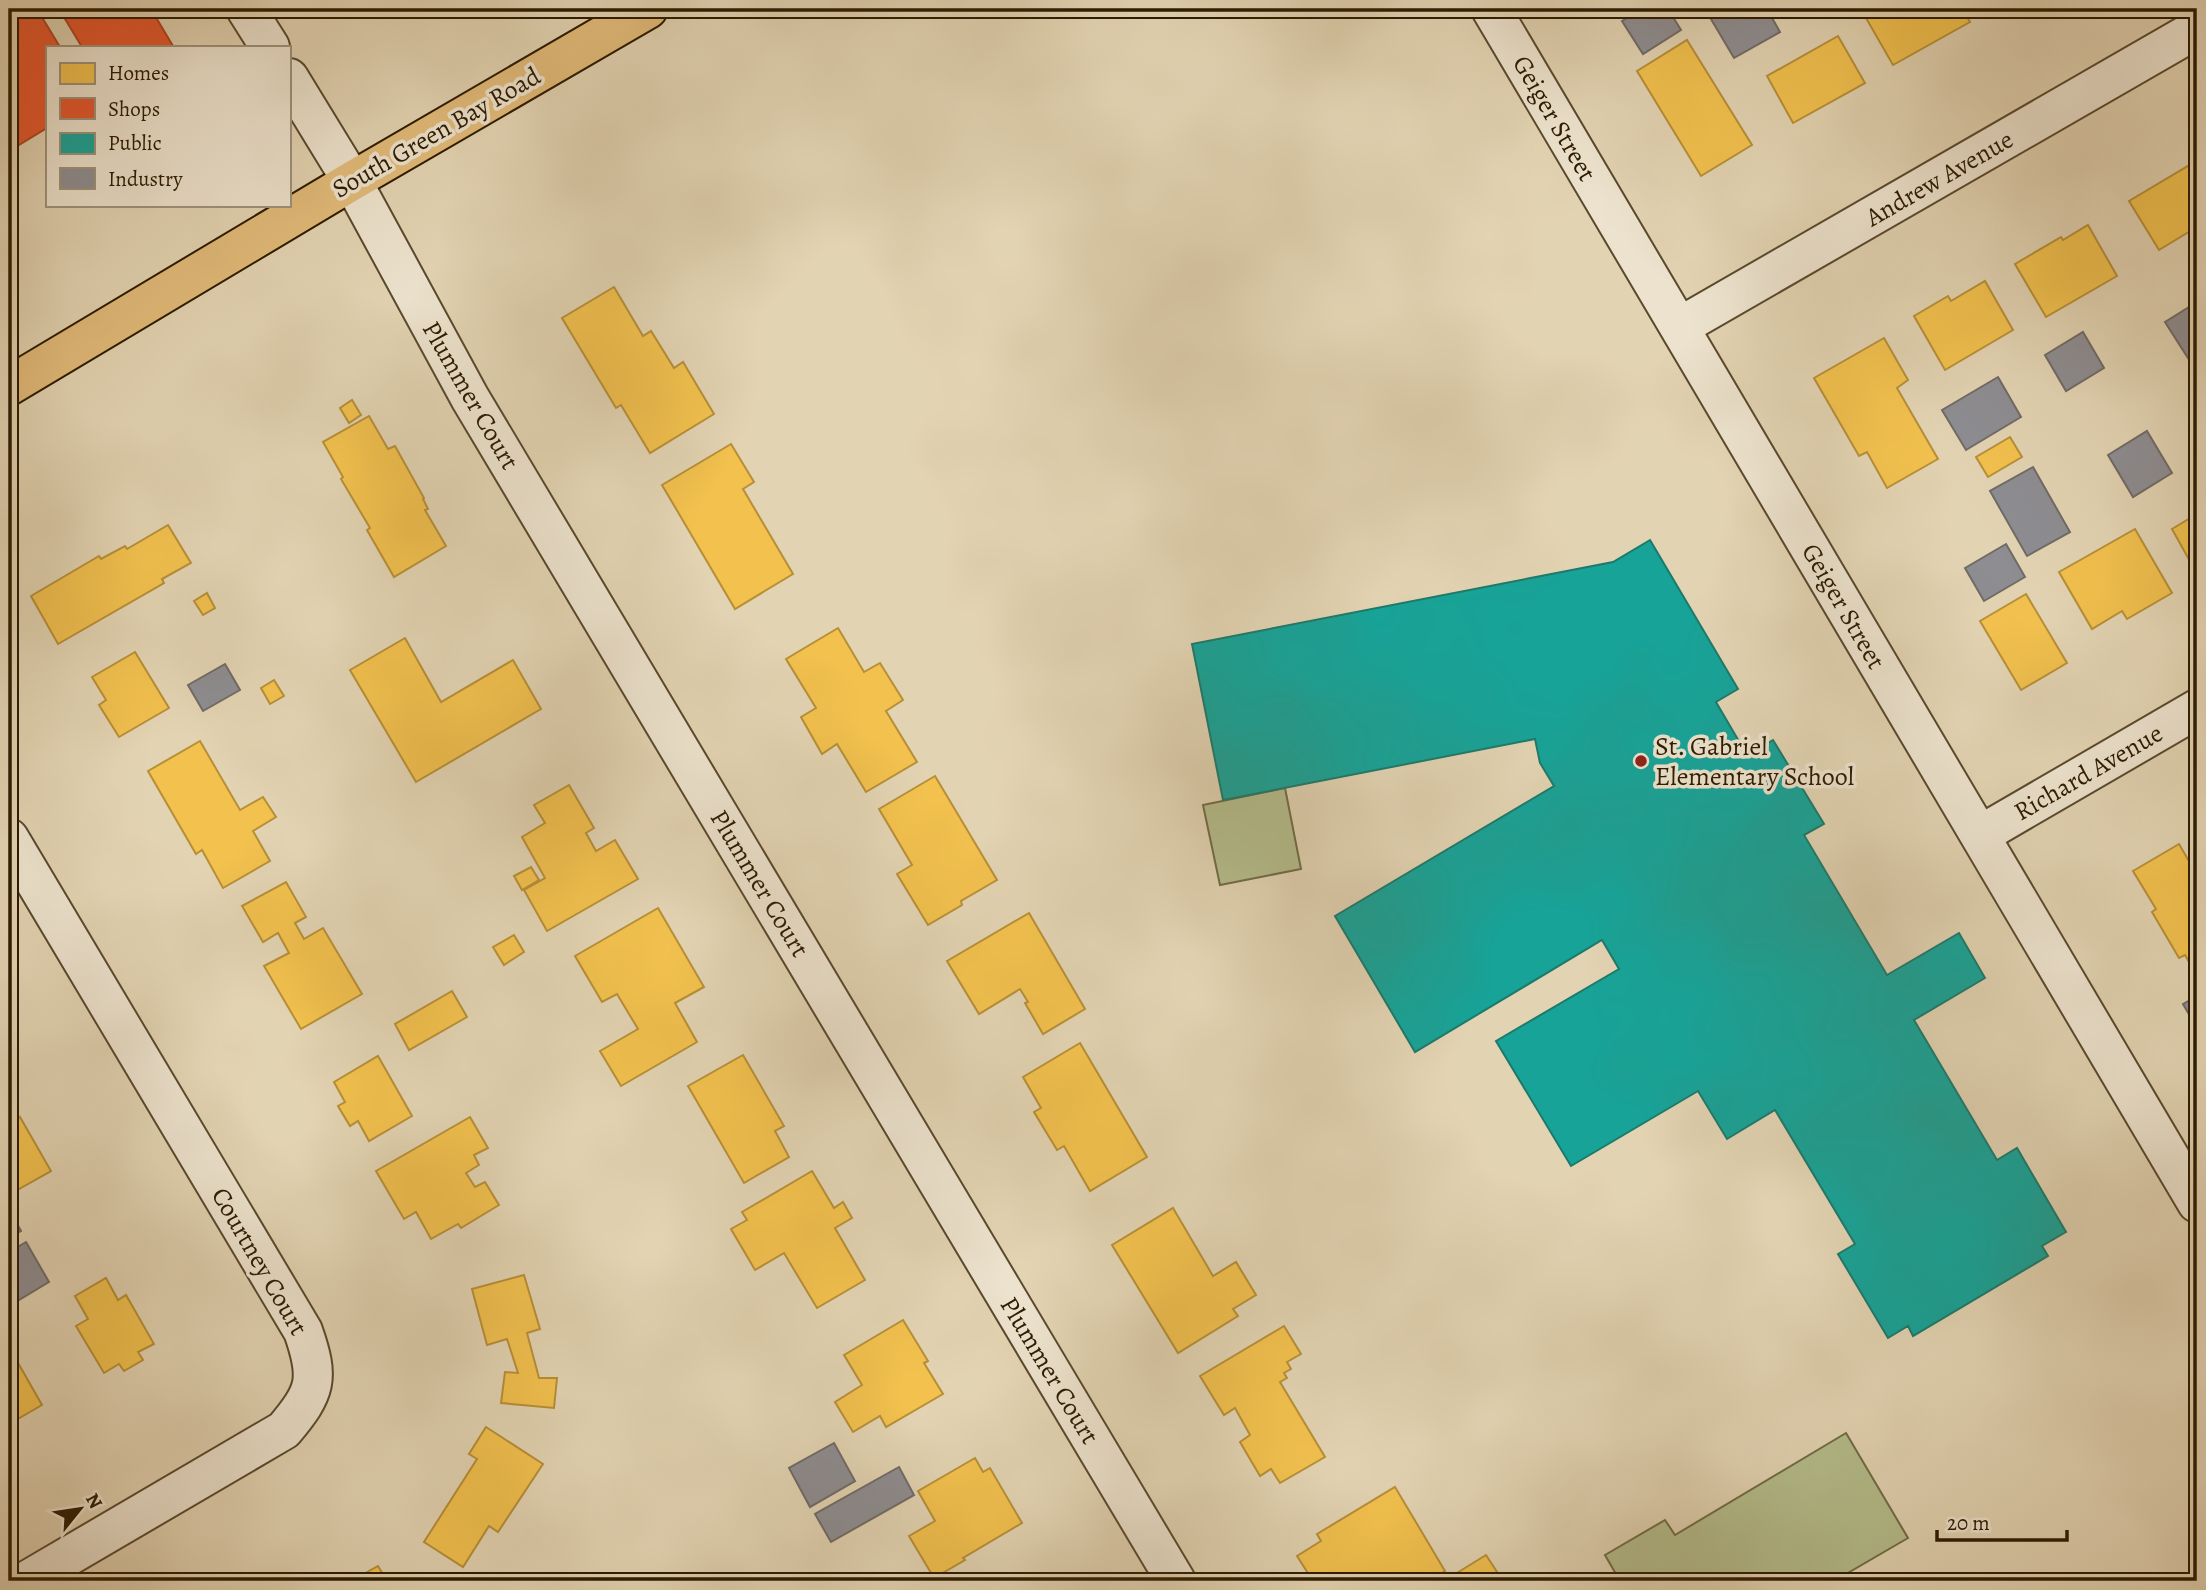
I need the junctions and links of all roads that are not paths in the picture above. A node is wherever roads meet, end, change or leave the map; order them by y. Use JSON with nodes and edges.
{"nodes":[{"id":1,"x":247,"y":9,"type":"edge"},
{"id":2,"x":648,"y":9,"type":"edge"},
{"id":3,"x":1491,"y":9,"type":"edge"},
{"id":4,"x":2197,"y":29,"type":"edge"},
{"id":5,"x":269,"y":46,"type":"edge"},
{"id":6,"x":290,"y":80,"type":"edge"},
{"id":7,"x":352,"y":180,"type":"junction"},
{"id":8,"x":1681,"y":326,"type":"junction"},
{"id":9,"x":9,"y":386,"type":"edge"},
{"id":10,"x":2197,"y":709,"type":"edge"},
{"id":11,"x":1980,"y":835,"type":"junction"},
{"id":12,"x":9,"y":838,"type":"edge"},
{"id":13,"x":2197,"y":1203,"type":"edge"},
{"id":14,"x":26,"y":1581,"type":"edge"},
{"id":15,"x":1176,"y":1581,"type":"edge"}],
"edges":[{"from":1,"to":5,"type":"street"},
{"from":2,"to":7,"type":"main road","name":"South Green Bay Road"},
{"from":3,"to":8,"type":"street","name":"Geiger Street"},
{"from":4,"to":8,"type":"street","name":"Andrew Avenue"},
{"from":6,"to":7,"type":"street","name":"Plummer Court"},
{"from":7,"to":9,"type":"main road","name":"South Green Bay Road"},
{"from":7,"to":15,"type":"street","name":"Plummer Court"},
{"from":8,"to":11,"type":"street","name":"Geiger Street"},
{"from":10,"to":11,"type":"street","name":"Richard Avenue"},
{"from":11,"to":13,"type":"street","name":"Geiger Street"},
{"from":12,"to":14,"type":"street","name":"Courtney Court"}]}
